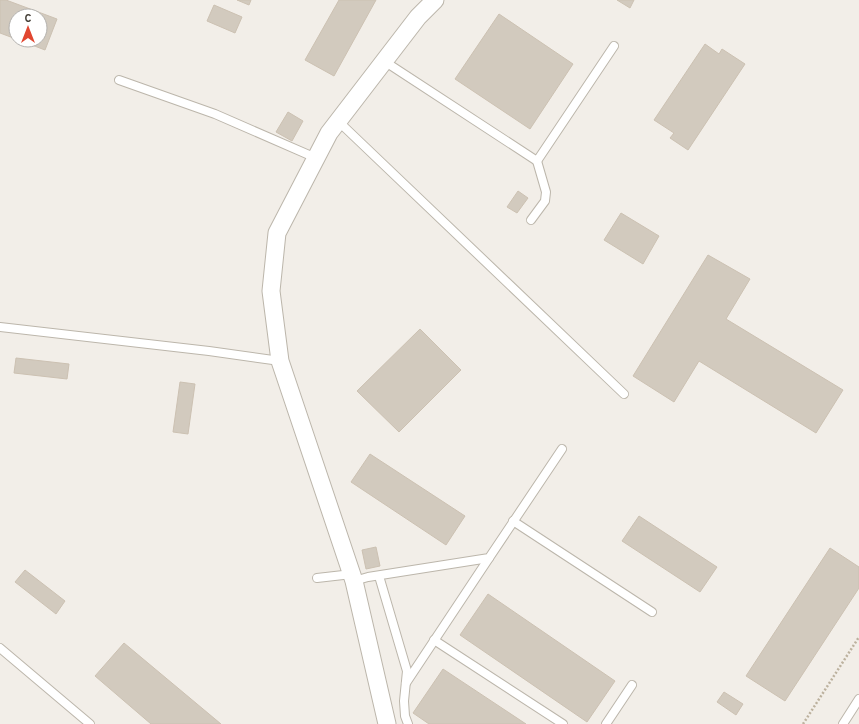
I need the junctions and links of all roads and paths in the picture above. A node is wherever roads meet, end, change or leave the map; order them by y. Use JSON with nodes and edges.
{"nodes":[{"id":1,"x":435,"y":0,"type":"edge"},
{"id":2,"x":614,"y":46,"type":"dead end"},
{"id":3,"x":384,"y":61,"type":"junction"},
{"id":4,"x":119,"y":80,"type":"dead end"},
{"id":5,"x":338,"y":121,"type":"junction"},
{"id":6,"x":316,"y":158,"type":"junction"},
{"id":7,"x":537,"y":161,"type":"junction"},
{"id":8,"x":531,"y":220,"type":"dead end"},
{"id":9,"x":0,"y":327,"type":"edge"},
{"id":10,"x":280,"y":361,"type":"junction"},
{"id":11,"x":624,"y":394,"type":"dead end"},
{"id":12,"x":562,"y":449,"type":"dead end"},
{"id":13,"x":513,"y":521,"type":"junction"},
{"id":14,"x":489,"y":558,"type":"junction"},
{"id":15,"x":379,"y":576,"type":"junction"},
{"id":16,"x":317,"y":578,"type":"dead end"},
{"id":17,"x":353,"y":578,"type":"junction"},
{"id":18,"x":652,"y":612,"type":"dead end"},
{"id":19,"x":859,"y":637,"type":"edge"},
{"id":20,"x":434,"y":640,"type":"junction"},
{"id":21,"x":0,"y":648,"type":"edge"},
{"id":22,"x":406,"y":683,"type":"junction"},
{"id":23,"x":632,"y":686,"type":"dead end"},
{"id":24,"x":859,"y":699,"type":"edge"},
{"id":25,"x":90,"y":724,"type":"edge"},
{"id":26,"x":387,"y":724,"type":"edge"},
{"id":27,"x":408,"y":724,"type":"edge"},
{"id":28,"x":563,"y":724,"type":"edge"},
{"id":29,"x":606,"y":724,"type":"edge"},
{"id":30,"x":803,"y":724,"type":"edge"},
{"id":31,"x":843,"y":724,"type":"edge"}],
"edges":[{"from":1,"to":3,"type":"street"},
{"from":2,"to":7,"type":"lane"},
{"from":3,"to":5,"type":"street"},
{"from":3,"to":7,"type":"lane"},
{"from":4,"to":6,"type":"lane"},
{"from":5,"to":6,"type":"street"},
{"from":5,"to":11,"type":"lane"},
{"from":6,"to":10,"type":"street"},
{"from":7,"to":8,"type":"lane"},
{"from":9,"to":10,"type":"lane"},
{"from":10,"to":17,"type":"street"},
{"from":12,"to":13,"type":"lane"},
{"from":13,"to":14,"type":"lane"},
{"from":13,"to":18,"type":"lane"},
{"from":14,"to":15,"type":"lane"},
{"from":14,"to":20,"type":"lane"},
{"from":15,"to":17,"type":"lane"},
{"from":15,"to":22,"type":"lane"},
{"from":16,"to":17,"type":"lane"},
{"from":17,"to":26,"type":"street"},
{"from":19,"to":30,"type":"path"},
{"from":20,"to":22,"type":"lane"},
{"from":20,"to":28,"type":"lane"},
{"from":21,"to":25,"type":"lane"},
{"from":22,"to":27,"type":"lane"},
{"from":23,"to":29,"type":"lane"},
{"from":24,"to":31,"type":"lane"}]}
